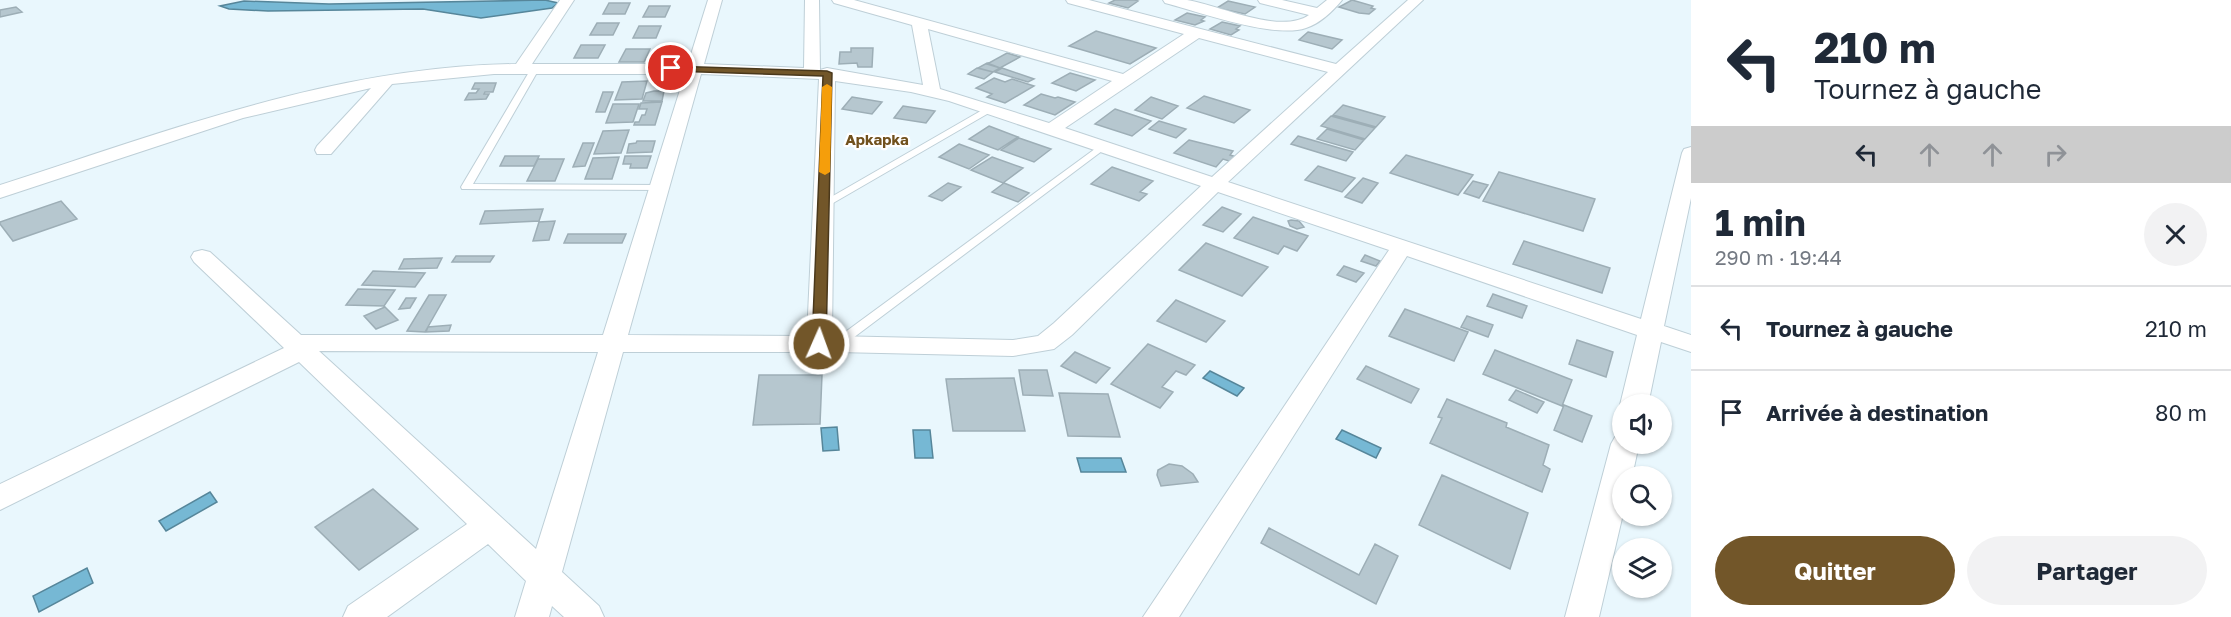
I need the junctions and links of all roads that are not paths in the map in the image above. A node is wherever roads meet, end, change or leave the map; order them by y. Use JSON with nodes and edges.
{"nodes":[{"id":1,"x":567,"y":0,"type":"edge"},
{"id":2,"x":715,"y":0,"type":"edge"},
{"id":3,"x":812,"y":0,"type":"edge"},
{"id":4,"x":839,"y":0,"type":"edge"},
{"id":5,"x":1073,"y":0,"type":"edge"},
{"id":6,"x":1170,"y":0,"type":"edge"},
{"id":7,"x":1264,"y":0,"type":"edge"},
{"id":8,"x":1335,"y":0,"type":"edge"},
{"id":9,"x":1416,"y":0,"type":"edge"},
{"id":10,"x":1319,"y":13,"type":"junction"},
{"id":11,"x":919,"y":22,"type":"junction"},
{"id":12,"x":1197,"y":32,"type":"junction"},
{"id":13,"x":694,"y":68,"type":"junction"},
{"id":14,"x":527,"y":70,"type":"junction"},
{"id":15,"x":1339,"y":70,"type":"junction"},
{"id":16,"x":819,"y":73,"type":"junction"},
{"id":17,"x":1125,"y":80,"type":"junction"},
{"id":18,"x":386,"y":81,"type":"junction"},
{"id":19,"x":932,"y":91,"type":"junction"},
{"id":20,"x":991,"y":108,"type":"junction"},
{"id":21,"x":1052,"y":129,"type":"junction"},
{"id":22,"x":1103,"y":146,"type":"junction"},
{"id":23,"x":324,"y":150,"type":"dead end"},
{"id":24,"x":1691,"y":153,"type":"edge"},
{"id":25,"x":1215,"y":184,"type":"junction"},
{"id":26,"x":660,"y":188,"type":"junction"},
{"id":27,"x":0,"y":192,"type":"edge"},
{"id":28,"x":824,"y":204,"type":"junction"},
{"id":29,"x":1402,"y":247,"type":"junction"},
{"id":30,"x":202,"y":257,"type":"dead end"},
{"id":31,"x":1653,"y":330,"type":"junction"},
{"id":32,"x":612,"y":343,"type":"junction"},
{"id":33,"x":828,"y":344,"type":"junction"},
{"id":34,"x":1691,"y":344,"type":"edge"},
{"id":35,"x":298,"y":347,"type":"junction"},
{"id":36,"x":1637,"y":394,"type":"edge"},
{"id":37,"x":1623,"y":454,"type":"edge"},
{"id":38,"x":0,"y":498,"type":"edge"},
{"id":39,"x":489,"y":526,"type":"junction"},
{"id":40,"x":545,"y":578,"type":"junction"},
{"id":41,"x":360,"y":617,"type":"edge"},
{"id":42,"x":532,"y":617,"type":"edge"},
{"id":43,"x":587,"y":617,"type":"edge"},
{"id":44,"x":1160,"y":617,"type":"edge"},
{"id":45,"x":1582,"y":617,"type":"edge"}],
"edges":[{"from":1,"to":14,"type":"street"},
{"from":2,"to":13,"type":"street"},
{"from":3,"to":16,"type":"street"},
{"from":4,"to":11,"type":"street"},
{"from":5,"to":12,"type":"street"},
{"from":6,"to":10,"type":"street"},
{"from":7,"to":10,"type":"street"},
{"from":8,"to":10,"type":"street"},
{"from":9,"to":15,"type":"street"},
{"from":11,"to":17,"type":"street"},
{"from":11,"to":19,"type":"street"},
{"from":12,"to":15,"type":"street"},
{"from":12,"to":17,"type":"street"},
{"from":13,"to":14,"type":"street"},
{"from":13,"to":16,"type":"street"},
{"from":13,"to":26,"type":"street"},
{"from":14,"to":18,"type":"street"},
{"from":14,"to":26,"type":"lane"},
{"from":15,"to":25,"type":"street"},
{"from":16,"to":19,"type":"street"},
{"from":16,"to":28,"type":"street"},
{"from":17,"to":21,"type":"street"},
{"from":18,"to":23,"type":"street"},
{"from":18,"to":27,"type":"street"},
{"from":19,"to":20,"type":"street"},
{"from":20,"to":21,"type":"street"},
{"from":20,"to":28,"type":"lane"},
{"from":21,"to":22,"type":"street"},
{"from":22,"to":25,"type":"street"},
{"from":22,"to":33,"type":"lane"},
{"from":24,"to":31,"type":"street"},
{"from":25,"to":29,"type":"street"},
{"from":25,"to":33,"type":"street"},
{"from":26,"to":32,"type":"street"},
{"from":28,"to":33,"type":"street"},
{"from":29,"to":31,"type":"street"},
{"from":29,"to":44,"type":"street"},
{"from":30,"to":35,"type":"street"},
{"from":31,"to":34,"type":"street"},
{"from":31,"to":36,"type":"street"},
{"from":32,"to":33,"type":"street"},
{"from":32,"to":35,"type":"street"},
{"from":32,"to":40,"type":"street"},
{"from":35,"to":38,"type":"street"},
{"from":35,"to":39,"type":"street"},
{"from":37,"to":45,"type":"street"},
{"from":39,"to":40,"type":"street"},
{"from":39,"to":41,"type":"street"},
{"from":40,"to":42,"type":"street"},
{"from":40,"to":43,"type":"street"}]}
